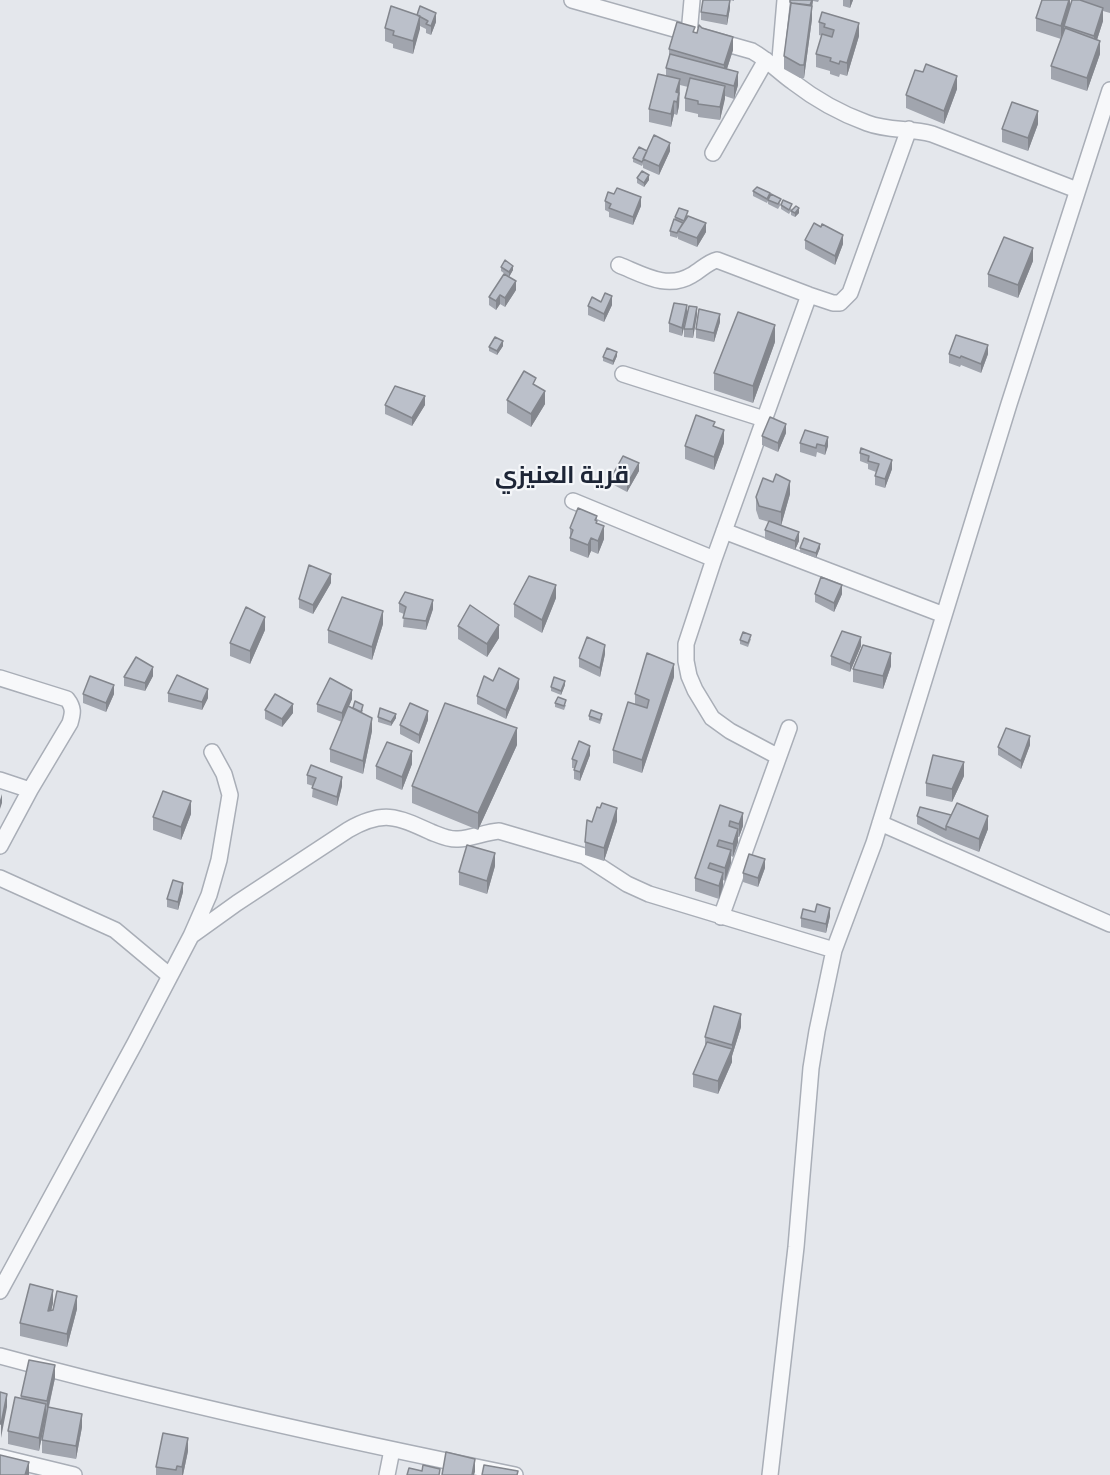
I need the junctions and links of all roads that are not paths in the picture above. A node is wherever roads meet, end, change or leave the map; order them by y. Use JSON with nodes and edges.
{"nodes":[{"id":1,"x":572,"y":0,"type":"edge"},
{"id":2,"x":692,"y":0,"type":"edge"},
{"id":3,"x":785,"y":0,"type":"edge"},
{"id":4,"x":595,"y":3,"type":"edge"},
{"id":5,"x":689,"y":34,"type":"junction"},
{"id":6,"x":766,"y":60,"type":"junction"},
{"id":7,"x":780,"y":71,"type":"junction"},
{"id":8,"x":1110,"y":90,"type":"edge"},
{"id":9,"x":909,"y":129,"type":"junction"},
{"id":10,"x":713,"y":153,"type":"dead end"},
{"id":11,"x":1077,"y":190,"type":"junction"},
{"id":12,"x":619,"y":265,"type":"dead end"},
{"id":13,"x":809,"y":295,"type":"junction"},
{"id":14,"x":623,"y":374,"type":"dead end"},
{"id":15,"x":764,"y":419,"type":"junction"},
{"id":16,"x":573,"y":501,"type":"dead end"},
{"id":17,"x":724,"y":531,"type":"junction"},
{"id":18,"x":714,"y":559,"type":"junction"},
{"id":19,"x":944,"y":615,"type":"junction"},
{"id":20,"x":0,"y":678,"type":"edge"},
{"id":21,"x":789,"y":728,"type":"dead end"},
{"id":22,"x":212,"y":752,"type":"dead end"},
{"id":23,"x":777,"y":756,"type":"junction"},
{"id":24,"x":0,"y":780,"type":"edge"},
{"id":25,"x":30,"y":790,"type":"junction"},
{"id":26,"x":880,"y":823,"type":"junction"},
{"id":27,"x":0,"y":846,"type":"edge"},
{"id":28,"x":0,"y":878,"type":"edge"},
{"id":29,"x":721,"y":917,"type":"junction"},
{"id":30,"x":1110,"y":924,"type":"edge"},
{"id":31,"x":191,"y":936,"type":"junction"},
{"id":32,"x":834,"y":950,"type":"junction"},
{"id":33,"x":170,"y":976,"type":"junction"},
{"id":34,"x":0,"y":1291,"type":"edge"},
{"id":35,"x":0,"y":1356,"type":"edge"},
{"id":36,"x":392,"y":1450,"type":"junction"},
{"id":37,"x":0,"y":1457,"type":"edge"},
{"id":38,"x":53,"y":1473,"type":"edge"},
{"id":39,"x":74,"y":1475,"type":"edge"},
{"id":40,"x":387,"y":1475,"type":"edge"},
{"id":41,"x":515,"y":1475,"type":"edge"},
{"id":42,"x":771,"y":1475,"type":"edge"}],
"edges":[{"from":1,"to":4,"type":"street"},
{"from":2,"to":5,"type":"street"},
{"from":3,"to":7,"type":"street"},
{"from":4,"to":5,"type":"street"},
{"from":5,"to":6,"type":"street"},
{"from":6,"to":7,"type":"street"},
{"from":6,"to":10,"type":"street"},
{"from":7,"to":9,"type":"street"},
{"from":8,"to":11,"type":"street"},
{"from":9,"to":11,"type":"street"},
{"from":9,"to":13,"type":"street"},
{"from":11,"to":19,"type":"street"},
{"from":12,"to":13,"type":"street"},
{"from":13,"to":15,"type":"street"},
{"from":14,"to":15,"type":"street"},
{"from":15,"to":17,"type":"street"},
{"from":16,"to":18,"type":"street"},
{"from":17,"to":18,"type":"street"},
{"from":17,"to":19,"type":"street"},
{"from":18,"to":23,"type":"street"},
{"from":19,"to":26,"type":"street"},
{"from":20,"to":25,"type":"street"},
{"from":21,"to":23,"type":"street"},
{"from":22,"to":31,"type":"street"},
{"from":23,"to":29,"type":"street"},
{"from":24,"to":25,"type":"street"},
{"from":25,"to":27,"type":"street"},
{"from":26,"to":30,"type":"street"},
{"from":26,"to":32,"type":"street"},
{"from":28,"to":33,"type":"street"},
{"from":29,"to":31,"type":"street"},
{"from":29,"to":32,"type":"street"},
{"from":31,"to":33,"type":"street"},
{"from":32,"to":42,"type":"street"},
{"from":33,"to":34,"type":"street"},
{"from":35,"to":36,"type":"street"},
{"from":36,"to":40,"type":"street"},
{"from":36,"to":41,"type":"street"},
{"from":37,"to":38,"type":"street"},
{"from":38,"to":39,"type":"street"}]}
